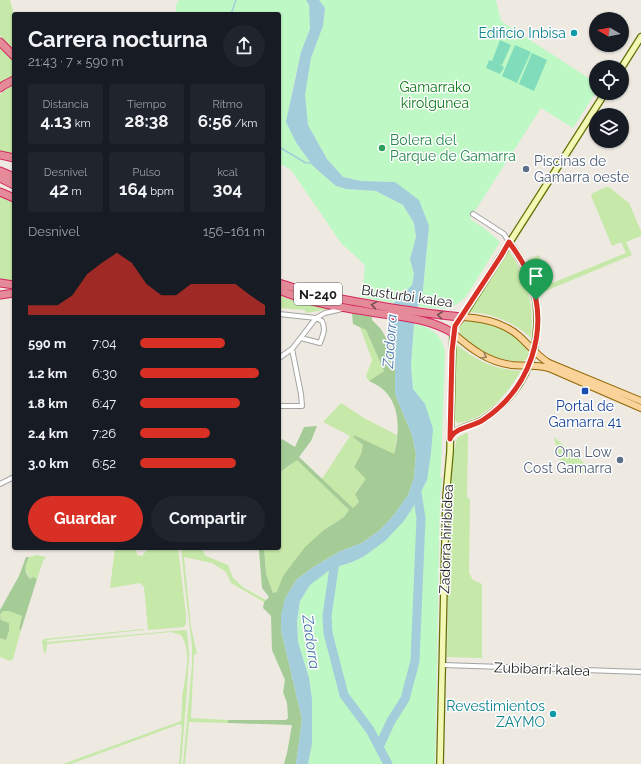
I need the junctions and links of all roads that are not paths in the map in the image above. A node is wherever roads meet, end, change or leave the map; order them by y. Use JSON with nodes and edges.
{"nodes":[{"id":1,"x":641,"y":37,"type":"edge"},
{"id":2,"x":0,"y":42,"type":"edge"},
{"id":3,"x":12,"y":54,"type":"edge"},
{"id":4,"x":626,"y":60,"type":"edge"},
{"id":5,"x":12,"y":81,"type":"edge"},
{"id":6,"x":0,"y":88,"type":"edge"},
{"id":7,"x":600,"y":100,"type":"edge"},
{"id":8,"x":0,"y":155,"type":"edge"},
{"id":9,"x":12,"y":158,"type":"edge"},
{"id":10,"x":0,"y":171,"type":"edge"},
{"id":11,"x":12,"y":176,"type":"edge"},
{"id":12,"x":0,"y":178,"type":"edge"},
{"id":13,"x":12,"y":183,"type":"edge"},
{"id":14,"x":0,"y":192,"type":"edge"},
{"id":15,"x":12,"y":197,"type":"edge"},
{"id":16,"x":473,"y":214,"type":"dead end"},
{"id":17,"x":509,"y":242,"type":"junction"},
{"id":18,"x":0,"y":283,"type":"edge"},
{"id":19,"x":281,"y":284,"type":"edge"},
{"id":20,"x":12,"y":285,"type":"edge"},
{"id":21,"x":281,"y":291,"type":"edge"},
{"id":22,"x":12,"y":293,"type":"edge"},
{"id":23,"x":0,"y":295,"type":"edge"},
{"id":24,"x":358,"y":306,"type":"junction"},
{"id":25,"x":345,"y":308,"type":"junction"},
{"id":26,"x":281,"y":314,"type":"edge"},
{"id":27,"x":418,"y":316,"type":"junction"},
{"id":28,"x":462,"y":317,"type":"junction"},
{"id":29,"x":316,"y":318,"type":"junction"},
{"id":30,"x":453,"y":333,"type":"junction"},
{"id":31,"x":301,"y":338,"type":"junction"},
{"id":32,"x":292,"y":349,"type":"junction"},
{"id":33,"x":534,"y":351,"type":"junction"},
{"id":34,"x":281,"y":357,"type":"edge"},
{"id":35,"x":530,"y":365,"type":"junction"},
{"id":36,"x":641,"y":401,"type":"edge"},
{"id":37,"x":281,"y":406,"type":"edge"},
{"id":38,"x":641,"y":408,"type":"edge"},
{"id":39,"x":450,"y":422,"type":"junction"},
{"id":40,"x":463,"y":429,"type":"junction"},
{"id":41,"x":450,"y":439,"type":"junction"},
{"id":42,"x":12,"y":478,"type":"edge"},
{"id":43,"x":0,"y":484,"type":"edge"},
{"id":44,"x":443,"y":665,"type":"junction"},
{"id":45,"x":641,"y":672,"type":"edge"},
{"id":46,"x":440,"y":764,"type":"edge"}],
"edges":[{"from":1,"to":4,"type":"main road"},
{"from":2,"to":3,"type":"highway"},
{"from":5,"to":6,"type":"highway"},
{"from":7,"to":17,"type":"main road"},
{"from":8,"to":9,"type":"highway"},
{"from":10,"to":11,"type":"highway"},
{"from":12,"to":13,"type":"highway"},
{"from":14,"to":15,"type":"highway"},
{"from":16,"to":17,"type":"street"},
{"from":17,"to":28,"type":"main road"},
{"from":17,"to":33,"type":"main road"},
{"from":18,"to":20,"type":"highway"},
{"from":19,"to":24,"type":"highway","name":"Busturbi kalea","number":"N-240"},
{"from":21,"to":25,"type":"highway","name":"Busturbi kalea","number":"N-240"},
{"from":22,"to":23,"type":"highway"},
{"from":24,"to":25,"type":"highway","name":"Busturbi kalea","number":"N-240"},
{"from":24,"to":27,"type":"highway","name":"Busturbi kalea","number":"N-240"},
{"from":25,"to":29,"type":"street"},
{"from":26,"to":29,"type":"street"},
{"from":28,"to":27,"type":"highway","name":"Busturbi kalea","number":"N-240","one_way":true},
{"from":27,"to":30,"type":"highway","name":"Busturbi kalea","number":"N-240"},
{"from":28,"to":30,"type":"main road","name":"Zadorra hiribidea"},
{"from":28,"to":33,"type":"main road"},
{"from":29,"to":31,"type":"street"},
{"from":29,"to":31,"type":"street"},
{"from":30,"to":35,"type":"main road","one_way":true},
{"from":30,"to":39,"type":"main road","name":"Zadorra hiribidea"},
{"from":31,"to":32,"type":"street"},
{"from":32,"to":34,"type":"street"},
{"from":32,"to":37,"type":"street"},
{"from":33,"to":35,"type":"main road"},
{"from":33,"to":36,"type":"main road"},
{"from":35,"to":38,"type":"main road"},
{"from":35,"to":40,"type":"main road"},
{"from":39,"to":40,"type":"main road"},
{"from":39,"to":41,"type":"main road","name":"Zadorra hiribidea"},
{"from":40,"to":41,"type":"main road"},
{"from":41,"to":44,"type":"main road","name":"Zadorra hiribidea"},
{"from":42,"to":43,"type":"street"},
{"from":44,"to":45,"type":"street","name":"Zubibarri kalea"},
{"from":44,"to":46,"type":"main road","name":"Zadorra hiribidea"}]}
